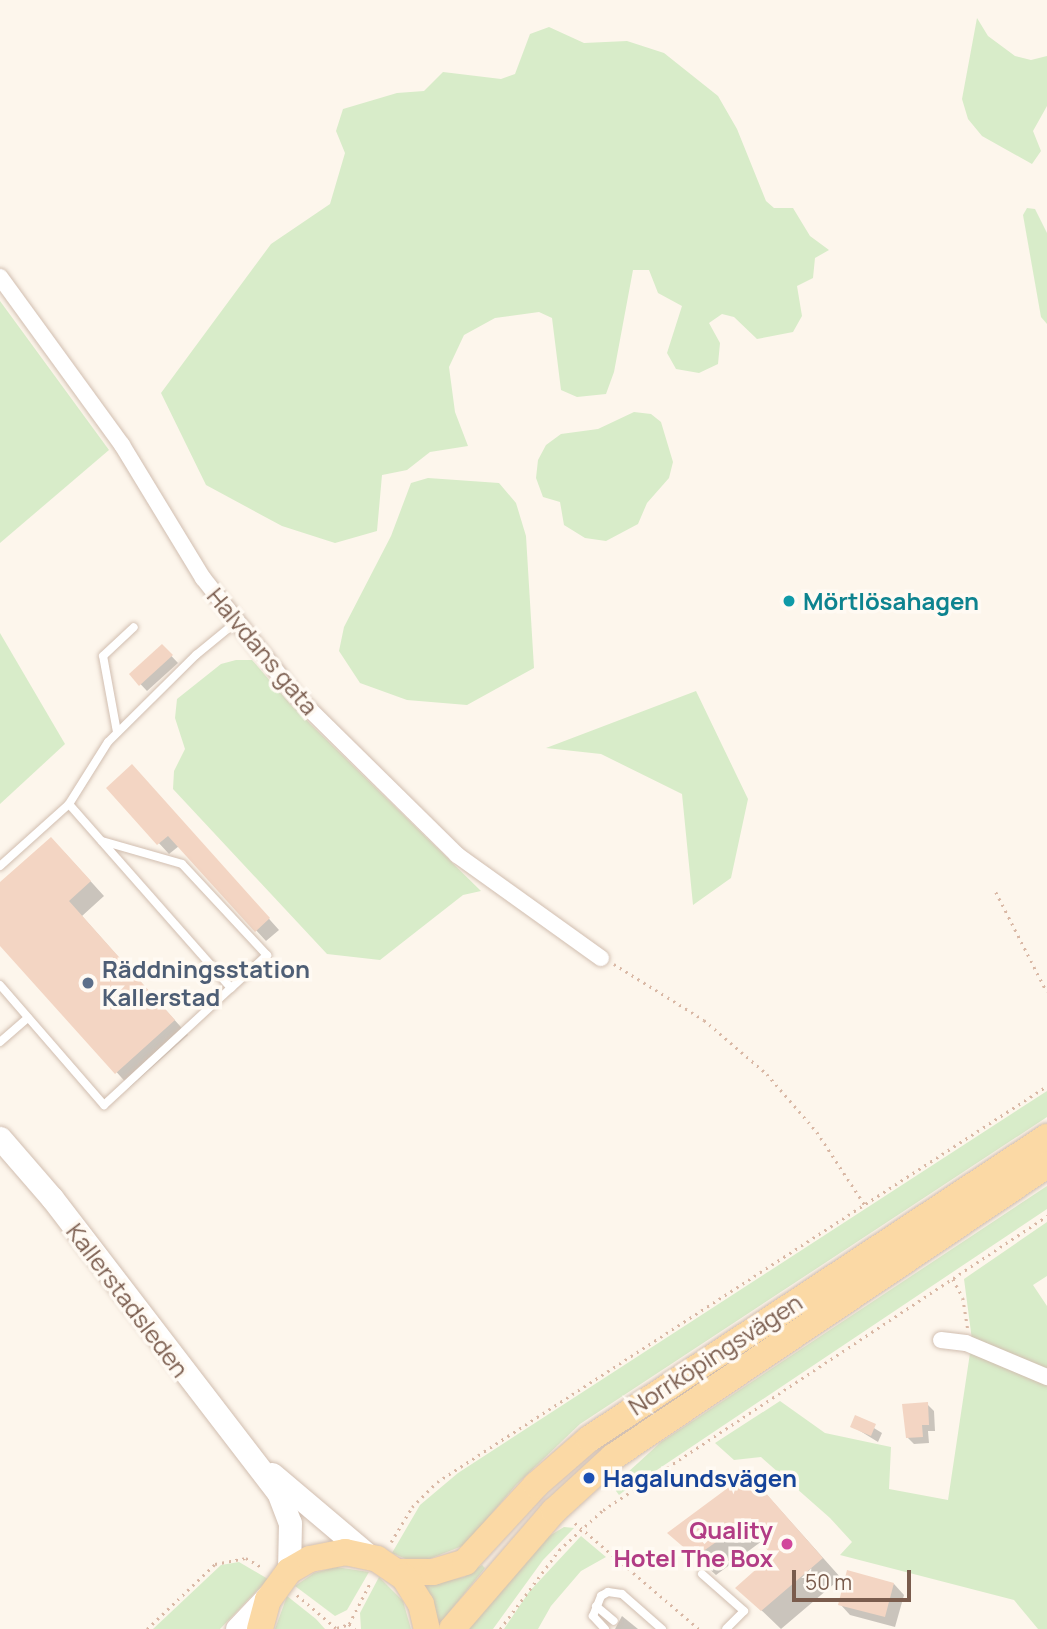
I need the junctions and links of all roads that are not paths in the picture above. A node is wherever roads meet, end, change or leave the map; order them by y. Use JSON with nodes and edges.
{"nodes":[{"id":1,"x":0,"y":277,"type":"edge"},
{"id":2,"x":235,"y":623,"type":"junction"},
{"id":3,"x":134,"y":627,"type":"dead end"},
{"id":4,"x":117,"y":732,"type":"junction"},
{"id":5,"x":69,"y":804,"type":"junction"},
{"id":6,"x":102,"y":841,"type":"junction"},
{"id":7,"x":0,"y":866,"type":"edge"},
{"id":8,"x":601,"y":958,"type":"road end"},
{"id":9,"x":0,"y":985,"type":"edge"},
{"id":10,"x":231,"y":988,"type":"junction"},
{"id":11,"x":28,"y":1018,"type":"junction"},
{"id":12,"x":0,"y":1042,"type":"edge"},
{"id":13,"x":1047,"y":1137,"type":"edge"},
{"id":14,"x":0,"y":1138,"type":"edge"},
{"id":15,"x":1047,"y":1166,"type":"edge"},
{"id":16,"x":941,"y":1339,"type":"dead end"},
{"id":17,"x":1047,"y":1377,"type":"edge"},
{"id":18,"x":257,"y":1461,"type":"junction"},
{"id":19,"x":382,"y":1563,"type":"junction"},
{"id":20,"x":702,"y":1574,"type":"dead end"},
{"id":21,"x":281,"y":1582,"type":"junction"},
{"id":22,"x":596,"y":1606,"type":"junction"},
{"id":23,"x":614,"y":1621,"type":"dead end"},
{"id":24,"x":237,"y":1629,"type":"edge"},
{"id":25,"x":260,"y":1629,"type":"edge"},
{"id":26,"x":427,"y":1629,"type":"edge"},
{"id":27,"x":452,"y":1629,"type":"edge"},
{"id":28,"x":605,"y":1629,"type":"edge"},
{"id":29,"x":662,"y":1629,"type":"edge"},
{"id":30,"x":726,"y":1629,"type":"edge"}],
"edges":[{"from":1,"to":2,"type":"street","name":"Halvdans gata"},
{"from":2,"to":4,"type":"lane"},
{"from":2,"to":8,"type":"street","name":"Halvdans gata"},
{"from":3,"to":4,"type":"lane"},
{"from":4,"to":5,"type":"lane"},
{"from":5,"to":6,"type":"lane"},
{"from":5,"to":7,"type":"lane"},
{"from":6,"to":10,"type":"lane"},
{"from":6,"to":10,"type":"lane"},
{"from":9,"to":11,"type":"lane"},
{"from":10,"to":11,"type":"lane"},
{"from":11,"to":12,"type":"lane"},
{"from":13,"to":19,"type":"main road","name":"Norrköpingsvägen"},
{"from":14,"to":18,"type":"main road","name":"Kallerstadsleden"},
{"from":15,"to":27,"type":"main road","name":"Norrköpingsvägen"},
{"from":16,"to":17,"type":"street"},
{"from":18,"to":19,"type":"main road","name":"Kallerstadsleden"},
{"from":18,"to":21,"type":"main road","name":"Kallerstadsleden"},
{"from":19,"to":21,"type":"main road","name":"Norrköpingsvägen"},
{"from":19,"to":26,"type":"main road"},
{"from":20,"to":30,"type":"lane"},
{"from":21,"to":24,"type":"main road"},
{"from":21,"to":25,"type":"main road"},
{"from":22,"to":23,"type":"lane"},
{"from":22,"to":28,"type":"lane"},
{"from":22,"to":29,"type":"lane"}]}
